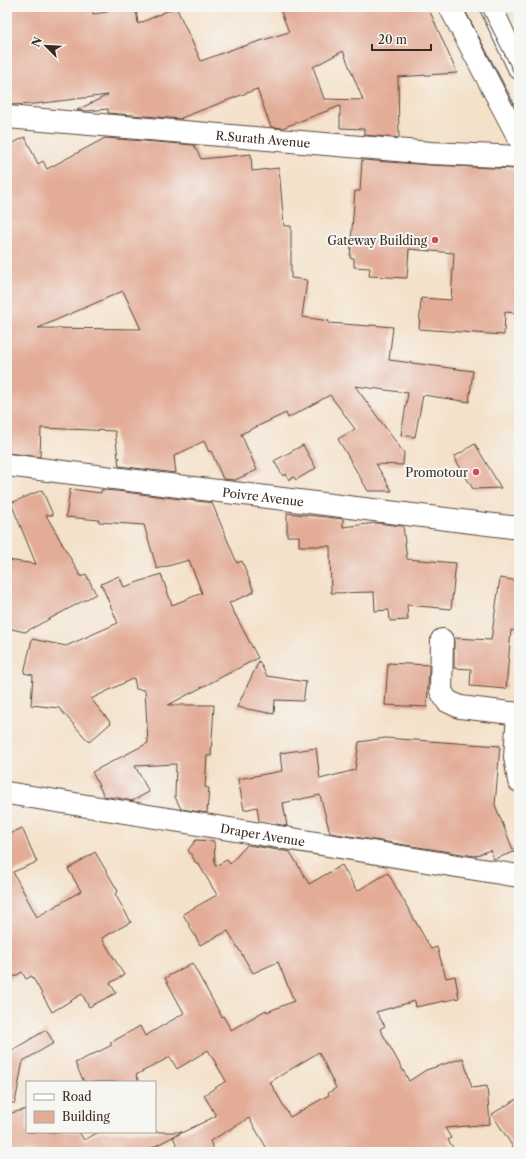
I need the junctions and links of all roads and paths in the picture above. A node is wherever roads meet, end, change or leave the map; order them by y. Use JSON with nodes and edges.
{"nodes":[{"id":1,"x":450,"y":7,"type":"edge"},
{"id":2,"x":495,"y":11,"type":"edge"},
{"id":3,"x":519,"y":68,"type":"edge"},
{"id":4,"x":7,"y":117,"type":"edge"},
{"id":5,"x":519,"y":138,"type":"edge"},
{"id":6,"x":519,"y":157,"type":"edge"},
{"id":7,"x":7,"y":464,"type":"edge"},
{"id":8,"x":519,"y":528,"type":"edge"},
{"id":9,"x":442,"y":640,"type":"dead end"},
{"id":10,"x":519,"y":714,"type":"edge"},
{"id":11,"x":519,"y":781,"type":"edge"},
{"id":12,"x":7,"y":793,"type":"edge"},
{"id":13,"x":519,"y":876,"type":"edge"}],
"edges":[{"from":1,"to":5,"type":"street"},
{"from":2,"to":3,"type":"street"},
{"from":4,"to":6,"type":"street","name":"R.Surath Avenue"},
{"from":7,"to":8,"type":"street","name":"Poivre Avenue"},
{"from":9,"to":10,"type":"street"},
{"from":10,"to":11,"type":"street"},
{"from":12,"to":13,"type":"street","name":"Draper Avenue"}]}
